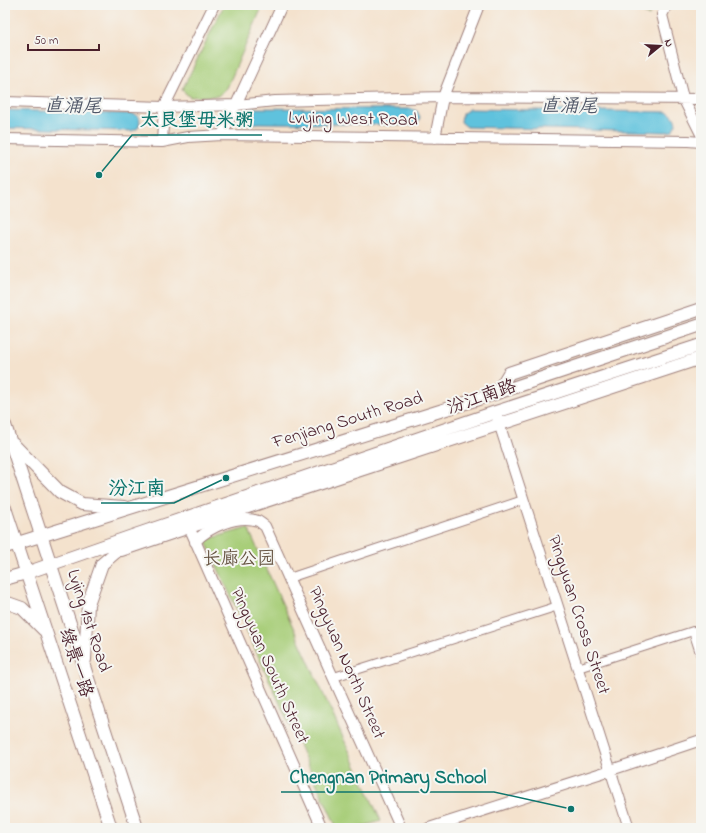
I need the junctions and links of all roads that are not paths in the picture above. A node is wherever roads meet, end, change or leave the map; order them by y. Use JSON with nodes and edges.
{"nodes":[{"id":1,"x":214,"y":5,"type":"edge"},
{"id":2,"x":282,"y":5,"type":"edge"},
{"id":3,"x":479,"y":5,"type":"edge"},
{"id":4,"x":667,"y":5,"type":"edge"},
{"id":5,"x":443,"y":97,"type":"junction"},
{"id":6,"x":683,"y":98,"type":"junction"},
{"id":7,"x":701,"y":99,"type":"edge"},
{"id":8,"x":5,"y":102,"type":"edge"},
{"id":9,"x":237,"y":105,"type":"junction"},
{"id":10,"x":164,"y":107,"type":"junction"},
{"id":11,"x":701,"y":134,"type":"edge"},
{"id":12,"x":222,"y":135,"type":"junction"},
{"id":13,"x":435,"y":138,"type":"junction"},
{"id":14,"x":5,"y":139,"type":"edge"},
{"id":15,"x":162,"y":142,"type":"junction"},
{"id":16,"x":701,"y":142,"type":"edge"},
{"id":17,"x":701,"y":309,"type":"edge"},
{"id":18,"x":701,"y":325,"type":"edge"},
{"id":19,"x":701,"y":345,"type":"edge"},
{"id":20,"x":701,"y":358,"type":"edge"},
{"id":21,"x":539,"y":363,"type":"junction"},
{"id":22,"x":634,"y":367,"type":"junction"},
{"id":23,"x":544,"y":377,"type":"junction"},
{"id":24,"x":638,"y":379,"type":"junction"},
{"id":25,"x":497,"y":393,"type":"junction"},
{"id":26,"x":496,"y":412,"type":"junction"},
{"id":27,"x":5,"y":425,"type":"edge"},
{"id":28,"x":499,"y":425,"type":"junction"},
{"id":29,"x":11,"y":442,"type":"junction"},
{"id":30,"x":524,"y":500,"type":"junction"},
{"id":31,"x":256,"y":504,"type":"junction"},
{"id":32,"x":131,"y":507,"type":"junction"},
{"id":33,"x":5,"y":508,"type":"edge"},
{"id":34,"x":187,"y":523,"type":"junction"},
{"id":35,"x":265,"y":526,"type":"junction"},
{"id":36,"x":138,"y":534,"type":"junction"},
{"id":37,"x":42,"y":535,"type":"junction"},
{"id":38,"x":195,"y":542,"type":"junction"},
{"id":39,"x":17,"y":544,"type":"junction"},
{"id":40,"x":5,"y":547,"type":"edge"},
{"id":41,"x":114,"y":552,"type":"junction"},
{"id":42,"x":51,"y":564,"type":"junction"},
{"id":43,"x":26,"y":573,"type":"junction"},
{"id":44,"x":289,"y":578,"type":"junction"},
{"id":45,"x":5,"y":579,"type":"edge"},
{"id":46,"x":5,"y":602,"type":"edge"},
{"id":47,"x":558,"y":606,"type":"junction"},
{"id":48,"x":46,"y":632,"type":"junction"},
{"id":49,"x":701,"y":656,"type":"edge"},
{"id":50,"x":84,"y":668,"type":"junction"},
{"id":51,"x":578,"y":668,"type":"junction"},
{"id":52,"x":334,"y":678,"type":"junction"},
{"id":53,"x":701,"y":740,"type":"edge"},
{"id":54,"x":611,"y":770,"type":"junction"},
{"id":55,"x":111,"y":828,"type":"edge"},
{"id":56,"x":137,"y":828,"type":"edge"},
{"id":57,"x":322,"y":828,"type":"edge"},
{"id":58,"x":400,"y":828,"type":"edge"},
{"id":59,"x":429,"y":828,"type":"edge"},
{"id":60,"x":630,"y":828,"type":"edge"}],
"edges":[{"from":1,"to":10,"type":"street"},
{"from":2,"to":9,"type":"street"},
{"from":3,"to":5,"type":"street"},
{"from":4,"to":6,"type":"street"},
{"from":5,"to":6,"type":"street","name":"Lvying West Road"},
{"from":5,"to":9,"type":"street","name":"Lvying West Road"},
{"from":5,"to":13,"type":"street"},
{"from":6,"to":7,"type":"street","name":"Lvying West Road"},
{"from":6,"to":11,"type":"street"},
{"from":8,"to":10,"type":"street","name":"Lvying West Road"},
{"from":9,"to":10,"type":"street","name":"Lvying West Road"},
{"from":9,"to":12,"type":"street"},
{"from":10,"to":15,"type":"street"},
{"from":12,"to":13,"type":"street","name":"Lvying West Road"},
{"from":12,"to":15,"type":"street","name":"Lvying West Road"},
{"from":13,"to":16,"type":"street","name":"Lvying West Road"},
{"from":14,"to":15,"type":"street","name":"Lvying West Road"},
{"from":17,"to":21,"type":"main road"},
{"from":18,"to":23,"type":"main road","name":"Fenjiang South Road"},
{"from":19,"to":22,"type":"main road","name":"汾江南路"},
{"from":20,"to":24,"type":"main road"},
{"from":21,"to":23,"type":"main road"},
{"from":21,"to":25,"type":"main road"},
{"from":22,"to":24,"type":"main road"},
{"from":22,"to":26,"type":"main road","name":"汾江南路"},
{"from":23,"to":25,"type":"main road","name":"Fenjiang South Road"},
{"from":24,"to":28,"type":"main road"},
{"from":25,"to":32,"type":"main road","name":"Fenjiang South Road"},
{"from":26,"to":28,"type":"street","name":"Pingyuan Cross Street"},
{"from":26,"to":34,"type":"main road","name":"汾江南路"},
{"from":27,"to":29,"type":"main road","name":"Lvjing 1st Road"},
{"from":28,"to":30,"type":"street","name":"Pingyuan Cross Street"},
{"from":28,"to":31,"type":"main road"},
{"from":29,"to":32,"type":"main road"},
{"from":29,"to":37,"type":"main road","name":"Lvjing 1st Road"},
{"from":30,"to":44,"type":"street"},
{"from":30,"to":47,"type":"street","name":"Pingyuan Cross Street"},
{"from":31,"to":34,"type":"main road"},
{"from":31,"to":35,"type":"street","name":"Pingyuan North Street"},
{"from":32,"to":37,"type":"main road","name":"Fenjiang South Road"},
{"from":33,"to":39,"type":"main road","name":"绿景一路"},
{"from":34,"to":36,"type":"main road","name":"汾江南路"},
{"from":34,"to":38,"type":"street","name":"Pingyuan South Street"},
{"from":34,"to":41,"type":"main road"},
{"from":35,"to":38,"type":"street"},
{"from":35,"to":44,"type":"street","name":"Pingyuan North Street"},
{"from":36,"to":41,"type":"main road"},
{"from":36,"to":42,"type":"main road","name":"汾江南路"},
{"from":37,"to":39,"type":"main road","name":"Fenjiang South Road"},
{"from":37,"to":42,"type":"main road","name":"Lvjing 1st Road"},
{"from":38,"to":57,"type":"street","name":"Pingyuan South Street"},
{"from":39,"to":40,"type":"main road","name":"Fenjiang South Road"},
{"from":39,"to":43,"type":"main road","name":"绿景一路"},
{"from":41,"to":50,"type":"main road"},
{"from":42,"to":43,"type":"main road","name":"汾江南路"},
{"from":42,"to":50,"type":"main road","name":"Lvjing 1st Road"},
{"from":43,"to":45,"type":"main road","name":"汾江南路"},
{"from":43,"to":48,"type":"main road","name":"绿景一路"},
{"from":44,"to":52,"type":"street","name":"Pingyuan North Street"},
{"from":46,"to":48,"type":"main road"},
{"from":47,"to":51,"type":"street","name":"Pingyuan Cross Street"},
{"from":47,"to":52,"type":"street"},
{"from":48,"to":55,"type":"main road","name":"绿景一路"},
{"from":49,"to":51,"type":"street"},
{"from":50,"to":56,"type":"main road","name":"Lvjing 1st Road"},
{"from":51,"to":54,"type":"street","name":"Pingyuan Cross Street"},
{"from":52,"to":58,"type":"street","name":"Pingyuan North Street"},
{"from":53,"to":54,"type":"street"},
{"from":54,"to":59,"type":"street"},
{"from":54,"to":60,"type":"street","name":"Pingyuan Cross Street"}]}
